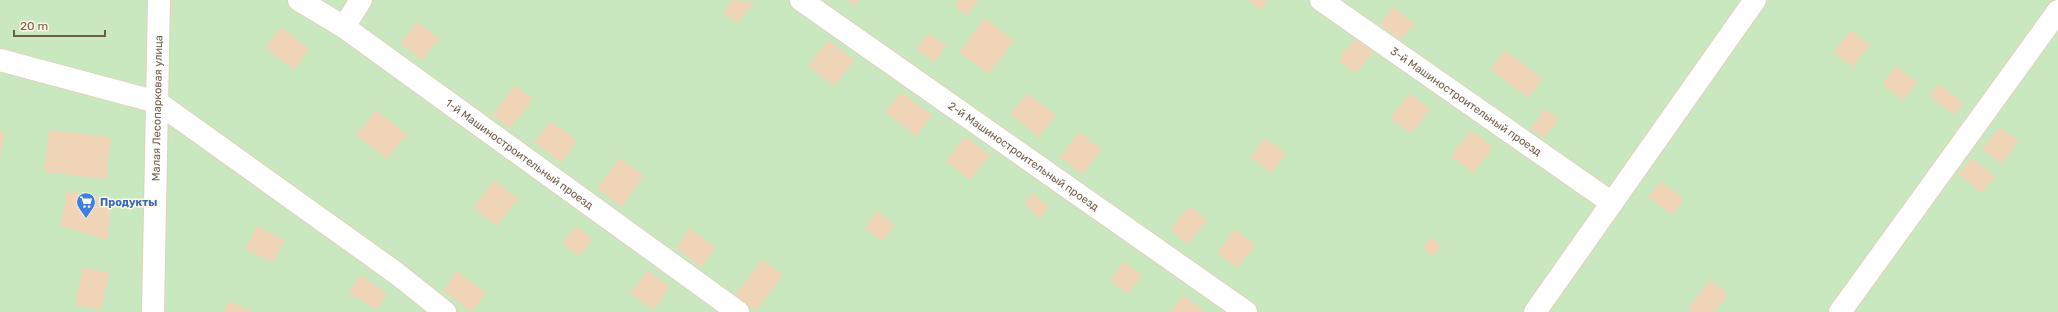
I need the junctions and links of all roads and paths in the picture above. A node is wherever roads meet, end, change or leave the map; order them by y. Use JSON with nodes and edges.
{"nodes":[{"id":1,"x":159,"y":0,"type":"edge"},
{"id":2,"x":299,"y":0,"type":"edge"},
{"id":3,"x":361,"y":0,"type":"edge"},
{"id":4,"x":801,"y":0,"type":"edge"},
{"id":5,"x":1321,"y":0,"type":"edge"},
{"id":6,"x":1755,"y":0,"type":"edge"},
{"id":7,"x":2054,"y":24,"type":"edge"},
{"id":8,"x":344,"y":27,"type":"junction"},
{"id":9,"x":0,"y":60,"type":"edge"},
{"id":10,"x":157,"y":102,"type":"junction"},
{"id":11,"x":1612,"y":203,"type":"junction"},
{"id":12,"x":153,"y":312,"type":"edge"},
{"id":13,"x":445,"y":312,"type":"edge"},
{"id":14,"x":738,"y":312,"type":"edge"},
{"id":15,"x":1246,"y":312,"type":"edge"},
{"id":16,"x":1535,"y":312,"type":"edge"},
{"id":17,"x":1840,"y":312,"type":"edge"}],
"edges":[{"from":1,"to":10,"type":"street","name":"Малая Лесопарковая улица"},
{"from":2,"to":8,"type":"street","name":"1-й Машиностроительный проезд"},
{"from":3,"to":8,"type":"street"},
{"from":4,"to":15,"type":"street","name":"2-й Машиностроительный проезд"},
{"from":5,"to":11,"type":"street","name":"3-й Машиностроительный проезд"},
{"from":6,"to":11,"type":"street"},
{"from":7,"to":17,"type":"street"},
{"from":8,"to":14,"type":"street","name":"1-й Машиностроительный проезд"},
{"from":9,"to":10,"type":"street"},
{"from":10,"to":12,"type":"street","name":"Малая Лесопарковая улица"},
{"from":10,"to":13,"type":"street"},
{"from":11,"to":16,"type":"street"}]}
